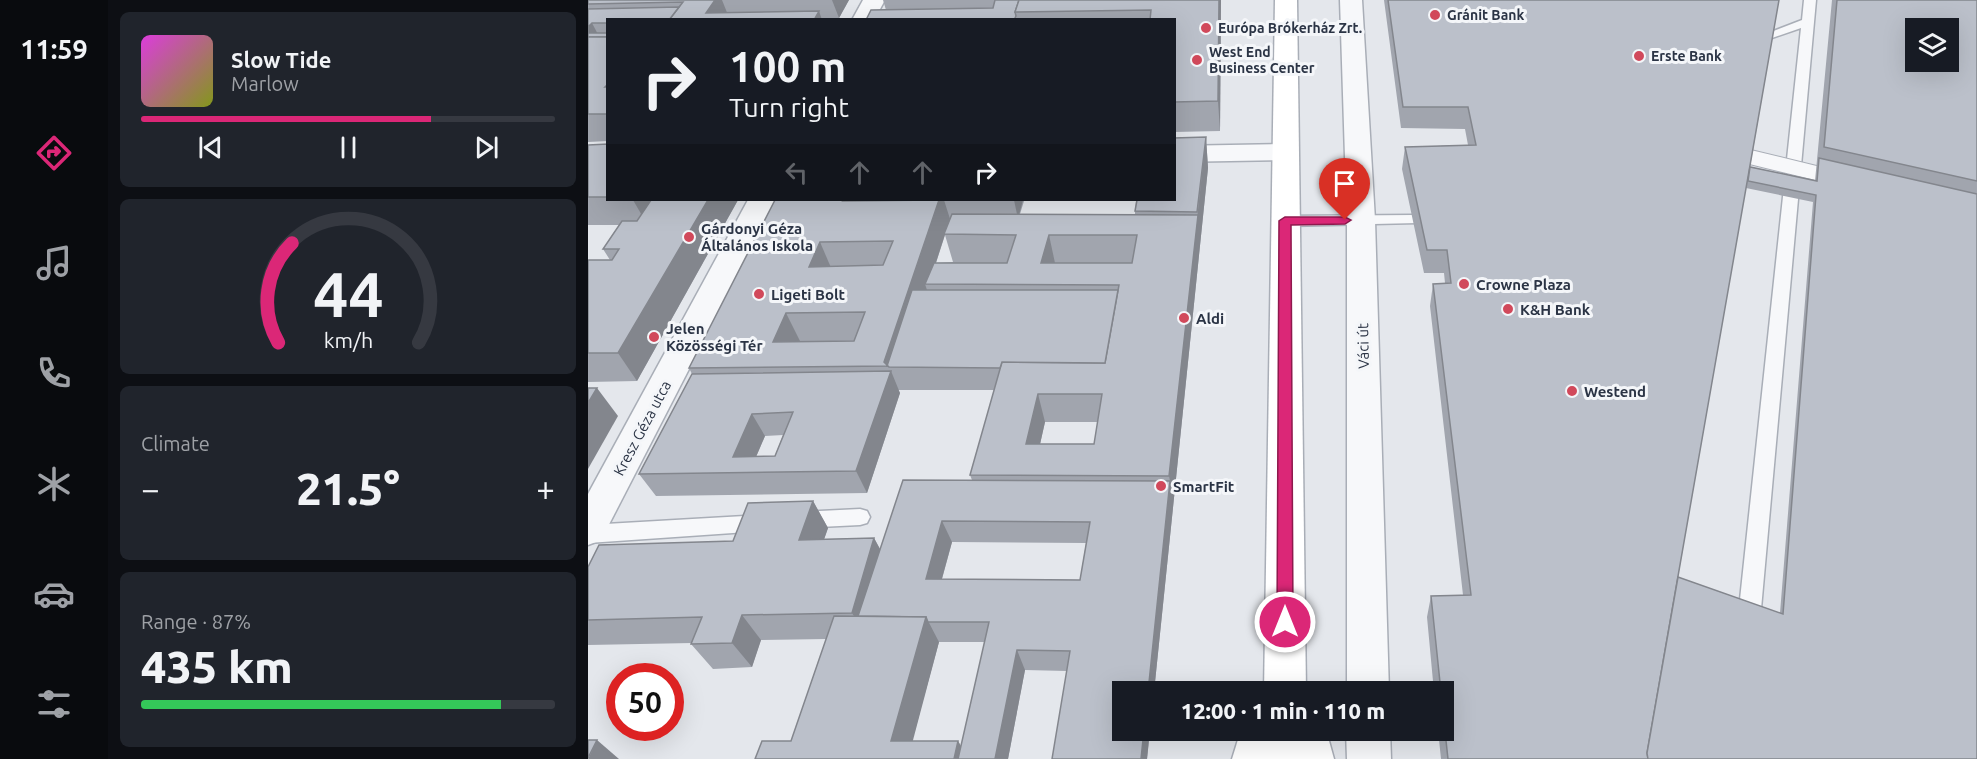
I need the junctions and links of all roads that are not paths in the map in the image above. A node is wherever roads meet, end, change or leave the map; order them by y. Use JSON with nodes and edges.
{"nodes":[{"id":1,"x":874,"y":0,"type":"edge"},
{"id":2,"x":1286,"y":0,"type":"edge"},
{"id":3,"x":1351,"y":0,"type":"edge"},
{"id":4,"x":1810,"y":0,"type":"edge"},
{"id":5,"x":863,"y":18,"type":"edge"},
{"id":6,"x":1808,"y":22,"type":"junction"},
{"id":7,"x":1769,"y":35,"type":"edge"},
{"id":8,"x":1285,"y":152,"type":"junction"},
{"id":9,"x":1176,"y":154,"type":"edge"},
{"id":10,"x":1746,"y":156,"type":"edge"},
{"id":11,"x":1832,"y":177,"type":"edge"},
{"id":12,"x":761,"y":201,"type":"edge"},
{"id":13,"x":1361,"y":220,"type":"junction"},
{"id":14,"x":1413,"y":220,"type":"edge"},
{"id":15,"x":1285,"y":221,"type":"junction"},
{"id":16,"x":860,"y":517,"type":"dead end"},
{"id":17,"x":588,"y":529,"type":"edge"},
{"id":18,"x":588,"y":534,"type":"edge"},
{"id":19,"x":1750,"y":609,"type":"edge"},
{"id":20,"x":1285,"y":681,"type":"edge"},
{"id":21,"x":1368,"y":681,"type":"edge"},
{"id":22,"x":1260,"y":741,"type":"edge"},
{"id":23,"x":1284,"y":741,"type":"edge"},
{"id":24,"x":1307,"y":741,"type":"edge"},
{"id":25,"x":1368,"y":741,"type":"edge"},
{"id":26,"x":1254,"y":759,"type":"edge"},
{"id":27,"x":1284,"y":759,"type":"edge"},
{"id":28,"x":1312,"y":759,"type":"edge"},
{"id":29,"x":1369,"y":759,"type":"edge"}],
"edges":[{"from":1,"to":5,"type":"street"},
{"from":2,"to":8,"type":"main road"},
{"from":3,"to":13,"type":"street","name":"Váci út"},
{"from":4,"to":6,"type":"lane"},
{"from":6,"to":7,"type":"lane"},
{"from":6,"to":19,"type":"lane"},
{"from":8,"to":9,"type":"street"},
{"from":8,"to":15,"type":"main road"},
{"from":10,"to":11,"type":"lane","bridge":true},
{"from":12,"to":17,"type":"street","name":"Kresz Géza utca"},
{"from":13,"to":14,"type":"lane"},
{"from":13,"to":15,"type":"lane"},
{"from":13,"to":21,"type":"street","name":"Váci út"},
{"from":15,"to":20,"type":"main road"},
{"from":16,"to":18,"type":"lane"},
{"from":22,"to":26,"type":"main road"},
{"from":23,"to":27,"type":"main road"},
{"from":24,"to":28,"type":"main road"},
{"from":25,"to":29,"type":"street"}]}
